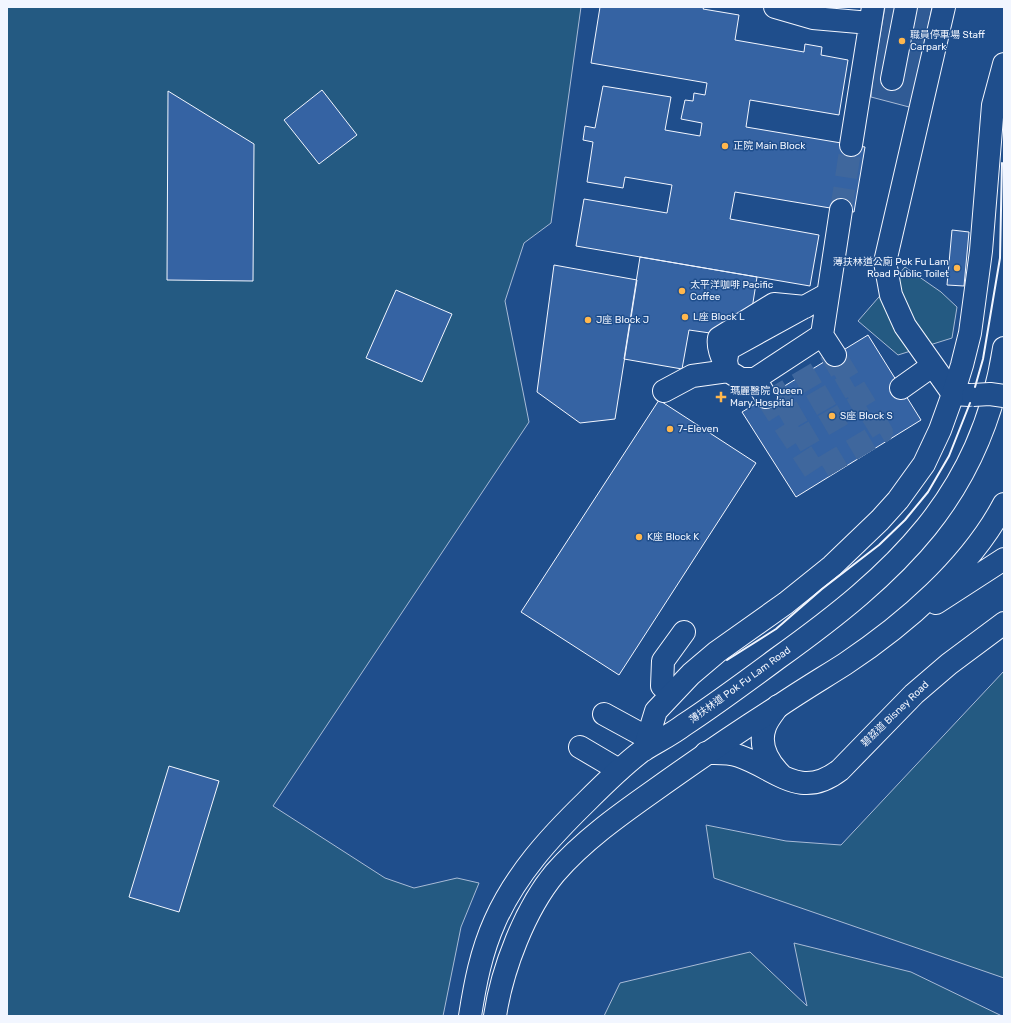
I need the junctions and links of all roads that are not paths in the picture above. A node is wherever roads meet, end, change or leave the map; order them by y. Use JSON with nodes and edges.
{"nodes":[{"id":1,"x":775,"y":7,"type":"edge"},
{"id":2,"x":906,"y":7,"type":"edge"},
{"id":3,"x":944,"y":7,"type":"edge"},
{"id":4,"x":871,"y":15,"type":"edge"},
{"id":5,"x":1004,"y":64,"type":"edge"},
{"id":6,"x":892,"y":79,"type":"dead end"},
{"id":7,"x":851,"y":145,"type":"tunnel mouth"},
{"id":8,"x":841,"y":210,"type":"tunnel mouth"},
{"id":9,"x":828,"y":294,"type":"junction"},
{"id":10,"x":822,"y":335,"type":"junction"},
{"id":11,"x":1004,"y":348,"type":"edge"},
{"id":12,"x":834,"y":355,"type":"tunnel mouth"},
{"id":13,"x":932,"y":366,"type":"junction"},
{"id":14,"x":728,"y":371,"type":"junction"},
{"id":15,"x":901,"y":388,"type":"dead end"},
{"id":16,"x":664,"y":390,"type":"dead end"},
{"id":17,"x":963,"y":394,"type":"junction"},
{"id":18,"x":1004,"y":396,"type":"edge"},
{"id":19,"x":1004,"y":504,"type":"edge"},
{"id":20,"x":1004,"y":559,"type":"edge"},
{"id":21,"x":1004,"y":623,"type":"edge"},
{"id":22,"x":684,"y":632,"type":"dead end"},
{"id":23,"x":887,"y":633,"type":"junction"},
{"id":24,"x":671,"y":694,"type":"junction"},
{"id":25,"x":778,"y":706,"type":"junction"},
{"id":26,"x":604,"y":714,"type":"dead end"},
{"id":27,"x":646,"y":744,"type":"junction"},
{"id":28,"x":580,"y":747,"type":"dead end"},
{"id":29,"x":706,"y":753,"type":"junction"},
{"id":30,"x":619,"y":770,"type":"junction"},
{"id":31,"x":781,"y":776,"type":"junction"},
{"id":32,"x":470,"y":1016,"type":"edge"},
{"id":33,"x":495,"y":1016,"type":"edge"}],
"edges":[{"from":1,"to":4,"type":"main road"},
{"from":2,"to":6,"type":"main road"},
{"from":3,"to":13,"type":"main road"},
{"from":4,"to":7,"type":"main road"},
{"from":5,"to":17,"type":"main road"},
{"from":8,"to":9,"type":"main road"},
{"from":9,"to":10,"type":"main road"},
{"from":9,"to":14,"type":"main road"},
{"from":10,"to":12,"type":"main road"},
{"from":10,"to":14,"type":"main road"},
{"from":11,"to":27,"type":"main road","name":"薄扶林道 Pok Fu Lam Road"},
{"from":13,"to":15,"type":"main road"},
{"from":13,"to":17,"type":"main road"},
{"from":14,"to":16,"type":"main road"},
{"from":17,"to":18,"type":"main road","bridge":true},
{"from":17,"to":24,"type":"main road"},
{"from":19,"to":23,"type":"main road"},
{"from":20,"to":23,"type":"main road"},
{"from":21,"to":31,"type":"main road","name":"碧荔道 Bisney Road"},
{"from":22,"to":24,"type":"main road"},
{"from":23,"to":25,"type":"main road"},
{"from":24,"to":27,"type":"main road"},
{"from":25,"to":29,"type":"main road"},
{"from":25,"to":31,"type":"main road"},
{"from":26,"to":27,"type":"main road"},
{"from":27,"to":30,"type":"main road","name":"薄扶林道 Pok Fu Lam Road"},
{"from":28,"to":30,"type":"main road"},
{"from":29,"to":31,"type":"main road","name":"碧荔道 Bisney Road"},
{"from":29,"to":33,"type":"main road"},
{"from":30,"to":32,"type":"main road","name":"薄扶林道 Pok Fu Lam Road"}]}
